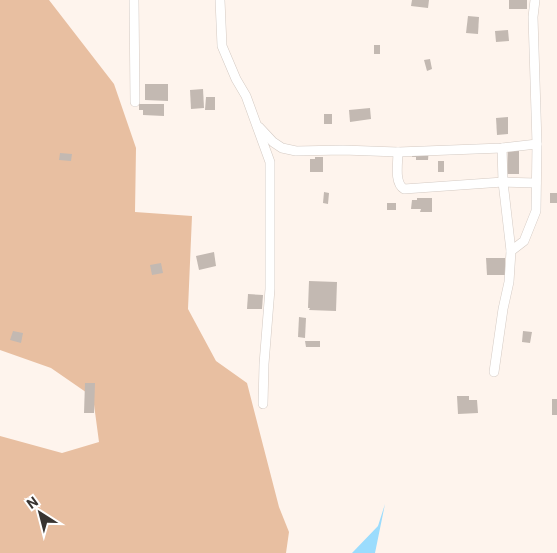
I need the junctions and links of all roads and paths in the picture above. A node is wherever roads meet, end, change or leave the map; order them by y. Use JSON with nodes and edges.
{"nodes":[{"id":1,"x":134,"y":0,"type":"edge"},
{"id":2,"x":220,"y":0,"type":"edge"},
{"id":3,"x":535,"y":0,"type":"edge"},
{"id":4,"x":135,"y":102,"type":"dead end"},
{"id":5,"x":255,"y":122,"type":"junction"},
{"id":6,"x":537,"y":144,"type":"junction"},
{"id":7,"x":502,"y":148,"type":"junction"},
{"id":8,"x":398,"y":152,"type":"junction"},
{"id":9,"x":503,"y":182,"type":"junction"},
{"id":10,"x":536,"y":183,"type":"junction"},
{"id":11,"x":511,"y":251,"type":"junction"},
{"id":12,"x":494,"y":372,"type":"dead end"},
{"id":13,"x":263,"y":404,"type":"dead end"}],
"edges":[{"from":1,"to":4,"type":"street"},
{"from":2,"to":5,"type":"street"},
{"from":3,"to":6,"type":"street"},
{"from":5,"to":8,"type":"street"},
{"from":5,"to":13,"type":"street"},
{"from":6,"to":7,"type":"street"},
{"from":6,"to":10,"type":"street"},
{"from":7,"to":8,"type":"street"},
{"from":7,"to":9,"type":"street"},
{"from":8,"to":9,"type":"street"},
{"from":9,"to":10,"type":"street"},
{"from":9,"to":11,"type":"street"},
{"from":10,"to":11,"type":"street"},
{"from":11,"to":12,"type":"street"}]}
